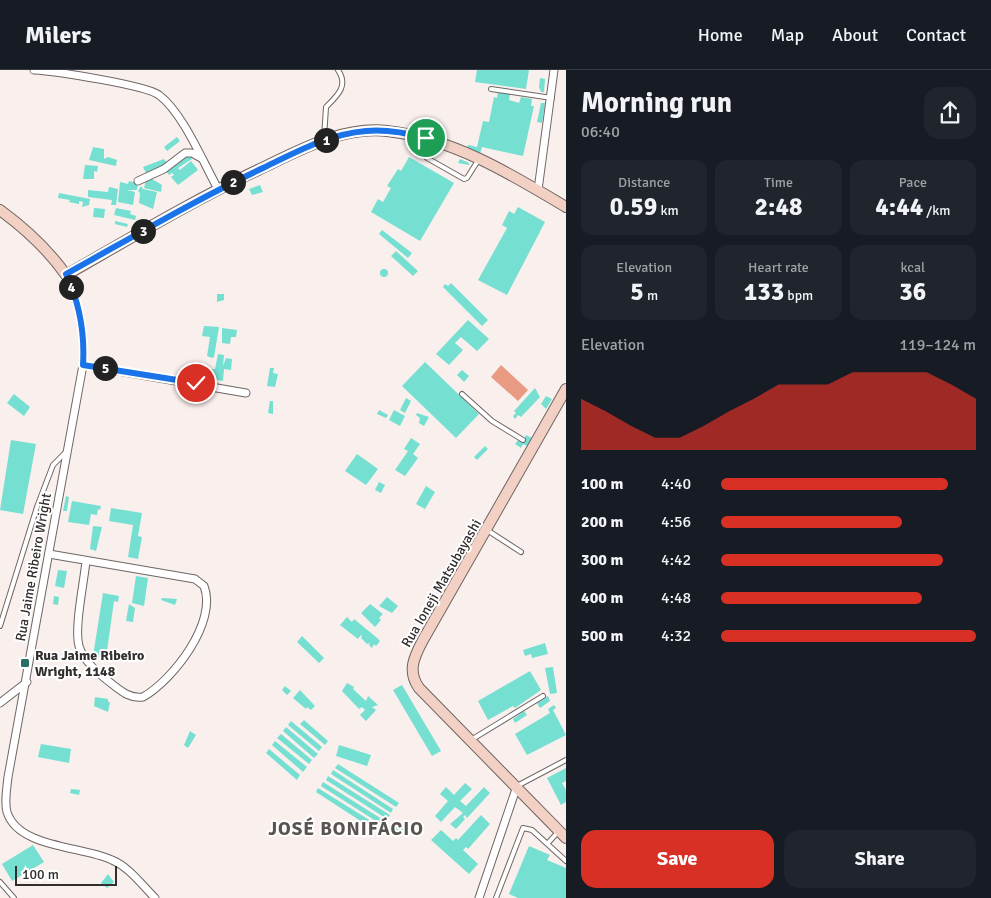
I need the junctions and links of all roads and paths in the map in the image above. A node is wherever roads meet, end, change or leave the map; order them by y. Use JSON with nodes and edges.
{"nodes":[{"id":1,"x":34,"y":70,"type":"edge"},
{"id":2,"x":338,"y":70,"type":"edge"},
{"id":3,"x":554,"y":70,"type":"edge"},
{"id":4,"x":491,"y":89,"type":"dead end"},
{"id":5,"x":552,"y":98,"type":"junction"},
{"id":6,"x":324,"y":140,"type":"junction"},
{"id":7,"x":201,"y":158,"type":"junction"},
{"id":8,"x":427,"y":158,"type":"dead end"},
{"id":9,"x":478,"y":159,"type":"junction"},
{"id":10,"x":138,"y":181,"type":"dead end"},
{"id":11,"x":218,"y":189,"type":"junction"},
{"id":12,"x":538,"y":190,"type":"junction"},
{"id":13,"x":566,"y":207,"type":"edge"},
{"id":14,"x":0,"y":210,"type":"edge"},
{"id":15,"x":66,"y":274,"type":"junction"},
{"id":16,"x":83,"y":365,"type":"junction"},
{"id":17,"x":566,"y":390,"type":"edge"},
{"id":18,"x":246,"y":393,"type":"dead end"},
{"id":19,"x":462,"y":394,"type":"dead end"},
{"id":20,"x":523,"y":440,"type":"dead end"},
{"id":21,"x":67,"y":452,"type":"junction"},
{"id":22,"x":487,"y":530,"type":"junction"},
{"id":23,"x":521,"y":552,"type":"dead end"},
{"id":24,"x":49,"y":554,"type":"junction"},
{"id":25,"x":86,"y":561,"type":"junction"},
{"id":26,"x":0,"y":626,"type":"edge"},
{"id":27,"x":27,"y":682,"type":"junction"},
{"id":28,"x":543,"y":696,"type":"dead end"},
{"id":29,"x":0,"y":703,"type":"edge"},
{"id":30,"x":471,"y":740,"type":"junction"},
{"id":31,"x":566,"y":760,"type":"edge"},
{"id":32,"x":517,"y":786,"type":"junction"},
{"id":33,"x":562,"y":834,"type":"edge"},
{"id":34,"x":548,"y":843,"type":"junction"},
{"id":35,"x":566,"y":861,"type":"edge"},
{"id":36,"x":0,"y":882,"type":"edge"},
{"id":37,"x":14,"y":898,"type":"edge"},
{"id":38,"x":155,"y":898,"type":"edge"},
{"id":39,"x":479,"y":898,"type":"edge"},
{"id":40,"x":496,"y":898,"type":"edge"}],
"edges":[{"from":1,"to":7,"type":"street"},
{"from":2,"to":6,"type":"lane"},
{"from":3,"to":5,"type":"street"},
{"from":4,"to":5,"type":"lane"},
{"from":5,"to":12,"type":"street"},
{"from":6,"to":9,"type":"main road"},
{"from":6,"to":11,"type":"main road"},
{"from":7,"to":10,"type":"street"},
{"from":7,"to":11,"type":"street"},
{"from":8,"to":9,"type":"lane"},
{"from":9,"to":12,"type":"main road"},
{"from":11,"to":15,"type":"main road"},
{"from":12,"to":13,"type":"main road"},
{"from":14,"to":15,"type":"main road","name":"Rua Jaime Ribeiro Wright"},
{"from":15,"to":16,"type":"street","name":"Rua Jaime Ribeiro Wright"},
{"from":16,"to":18,"type":"street"},
{"from":16,"to":21,"type":"street","name":"Rua Jaime Ribeiro Wright"},
{"from":17,"to":22,"type":"main road","name":"Rua Ioneji Matsubayashi"},
{"from":19,"to":20,"type":"lane"},
{"from":21,"to":24,"type":"street","name":"Rua Jaime Ribeiro Wright"},
{"from":21,"to":26,"type":"lane"},
{"from":22,"to":23,"type":"lane"},
{"from":22,"to":30,"type":"main road","name":"Rua Ioneji Matsubayashi"},
{"from":24,"to":25,"type":"street"},
{"from":24,"to":27,"type":"street","name":"Rua Jaime Ribeiro Wright"},
{"from":25,"to":25,"type":"street"},
{"from":27,"to":29,"type":"street"},
{"from":27,"to":38,"type":"street","name":"Rua Jaime Ribeiro Wright"},
{"from":28,"to":30,"type":"lane"},
{"from":30,"to":32,"type":"main road","name":"Rua Ioneji Matsubayashi"},
{"from":31,"to":32,"type":"lane"},
{"from":32,"to":33,"type":"main road","name":"Rua Ioneji Matsubayashi"},
{"from":32,"to":39,"type":"street"},
{"from":33,"to":34,"type":"lane"},
{"from":34,"to":35,"type":"lane"},
{"from":34,"to":40,"type":"lane"},
{"from":36,"to":37,"type":"lane"}]}
